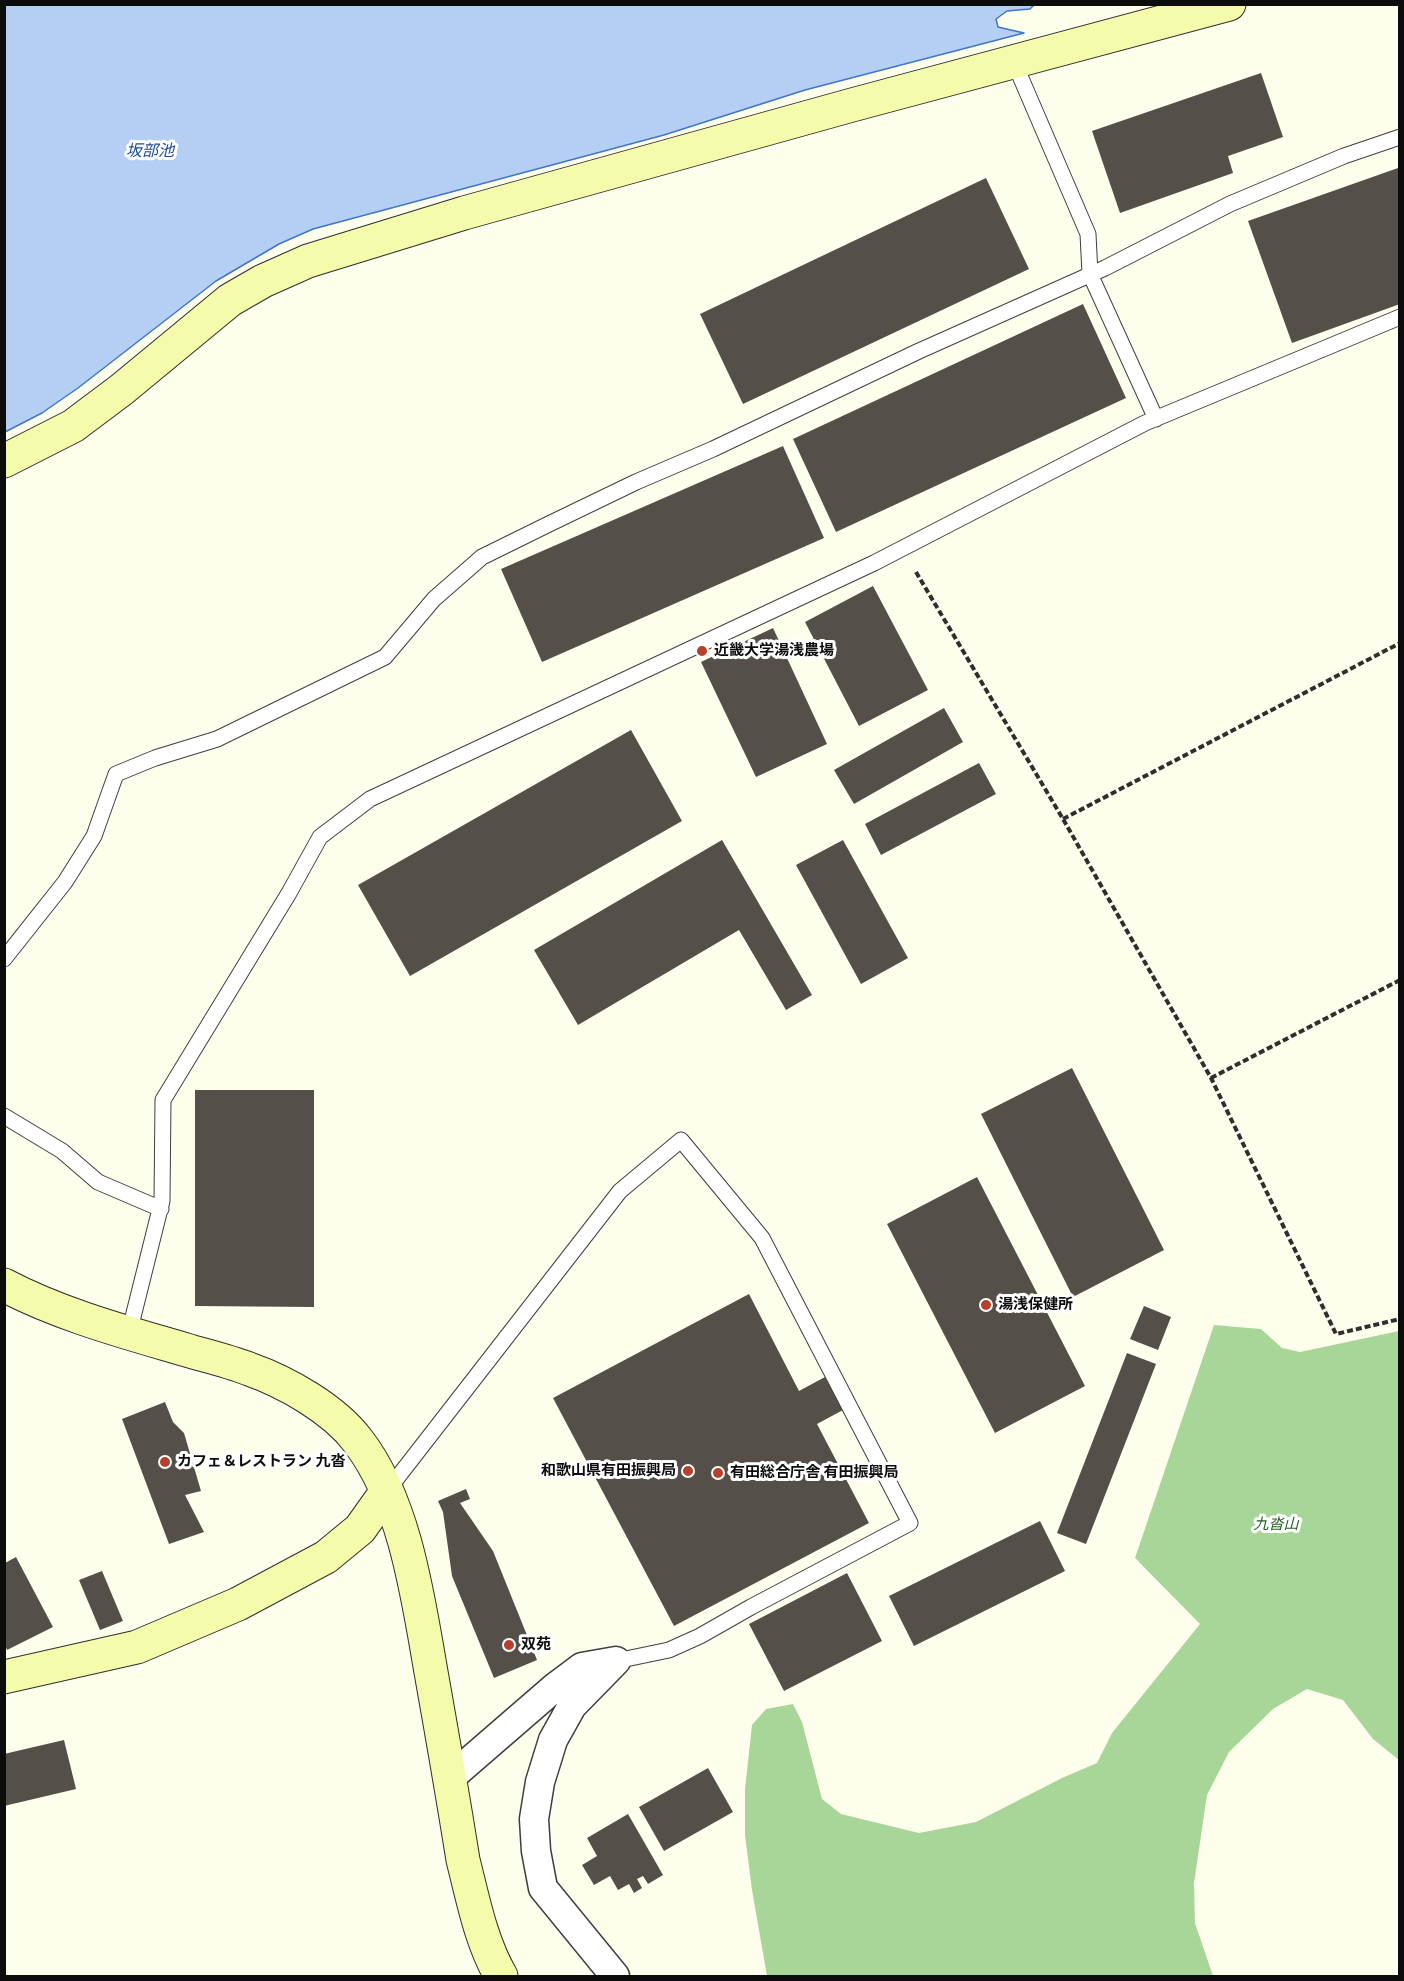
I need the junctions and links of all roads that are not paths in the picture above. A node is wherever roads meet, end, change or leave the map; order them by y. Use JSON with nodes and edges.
{"nodes":[{"id":1,"x":1229,"y":4,"type":"edge"},
{"id":2,"x":1014,"y":62,"type":"junction"},
{"id":3,"x":1400,"y":137,"type":"edge"},
{"id":4,"x":1090,"y":274,"type":"junction"},
{"id":5,"x":1400,"y":317,"type":"edge"},
{"id":6,"x":1156,"y":419,"type":"junction"},
{"id":7,"x":4,"y":461,"type":"edge"},
{"id":8,"x":4,"y":959,"type":"edge"},
{"id":9,"x":4,"y":1116,"type":"edge"},
{"id":10,"x":161,"y":1209,"type":"junction"},
{"id":11,"x":14,"y":1293,"type":"edge"},
{"id":12,"x":129,"y":1333,"type":"junction"},
{"id":13,"x":387,"y":1491,"type":"junction"},
{"id":14,"x":616,"y":1661,"type":"junction"},
{"id":15,"x":4,"y":1677,"type":"edge"},
{"id":16,"x":450,"y":1778,"type":"junction"},
{"id":17,"x":501,"y":1977,"type":"edge"},
{"id":18,"x":615,"y":1977,"type":"edge"}],
"edges":[{"from":1,"to":2,"type":"street"},
{"from":2,"to":4,"type":"lane"},
{"from":2,"to":7,"type":"street"},
{"from":3,"to":4,"type":"lane"},
{"from":4,"to":6,"type":"lane"},
{"from":4,"to":8,"type":"lane"},
{"from":5,"to":6,"type":"lane"},
{"from":6,"to":10,"type":"lane"},
{"from":9,"to":10,"type":"lane"},
{"from":10,"to":12,"type":"lane"},
{"from":11,"to":12,"type":"street"},
{"from":12,"to":13,"type":"street"},
{"from":13,"to":14,"type":"lane"},
{"from":13,"to":15,"type":"street"},
{"from":13,"to":16,"type":"street"},
{"from":14,"to":16,"type":"street"},
{"from":14,"to":18,"type":"street"},
{"from":16,"to":17,"type":"street"}]}
